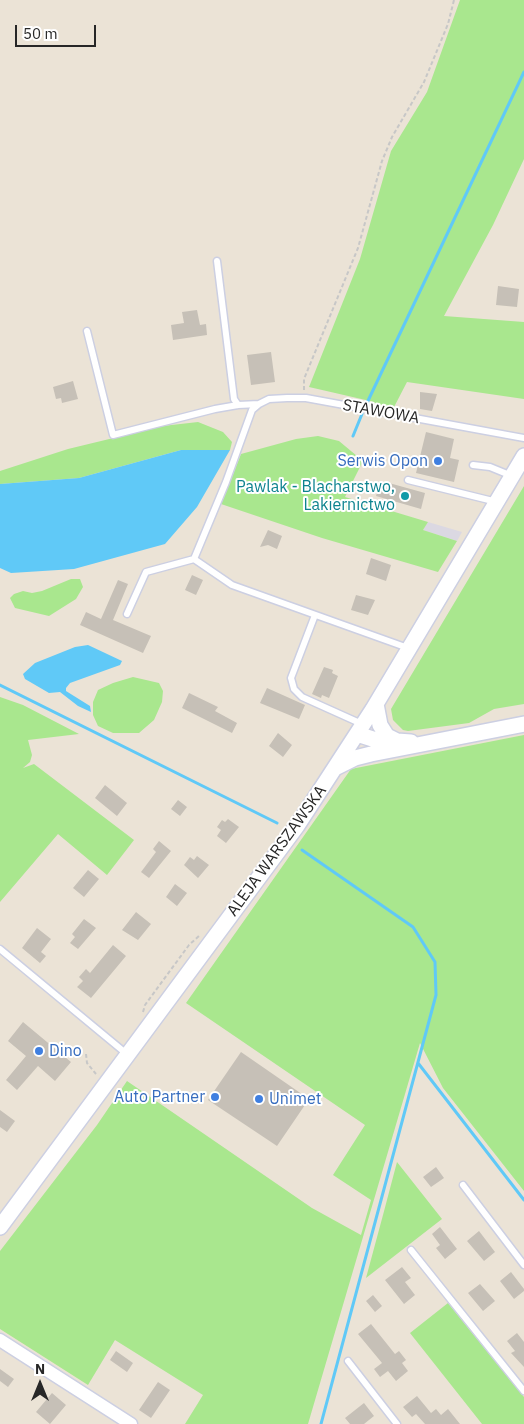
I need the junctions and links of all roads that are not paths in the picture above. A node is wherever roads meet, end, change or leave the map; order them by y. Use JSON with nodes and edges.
{"nodes":[{"id":1,"x":217,"y":261,"type":"dead end"},
{"id":2,"x":87,"y":330,"type":"dead end"},
{"id":3,"x":238,"y":404,"type":"junction"},
{"id":4,"x":259,"y":404,"type":"junction"},
{"id":5,"x":524,"y":438,"type":"edge"},
{"id":6,"x":524,"y":456,"type":"edge"},
{"id":7,"x":473,"y":464,"type":"dead end"},
{"id":8,"x":512,"y":476,"type":"junction"},
{"id":9,"x":408,"y":480,"type":"dead end"},
{"id":10,"x":497,"y":502,"type":"junction"},
{"id":11,"x":194,"y":559,"type":"junction"},
{"id":12,"x":128,"y":614,"type":"dead end"},
{"id":13,"x":315,"y":615,"type":"junction"},
{"id":14,"x":409,"y":649,"type":"junction"},
{"id":15,"x":376,"y":704,"type":"junction"},
{"id":16,"x":524,"y":724,"type":"edge"},
{"id":17,"x":360,"y":730,"type":"junction"},
{"id":18,"x":397,"y":741,"type":"junction"},
{"id":19,"x":435,"y":741,"type":"junction"},
{"id":20,"x":384,"y":751,"type":"junction"},
{"id":21,"x":337,"y":767,"type":"junction"},
{"id":22,"x":0,"y":949,"type":"edge"},
{"id":23,"x":128,"y":1054,"type":"junction"},
{"id":24,"x":462,"y":1185,"type":"dead end"},
{"id":25,"x":0,"y":1227,"type":"edge"},
{"id":26,"x":411,"y":1250,"type":"dead end"},
{"id":27,"x":524,"y":1266,"type":"edge"},
{"id":28,"x":0,"y":1340,"type":"edge"},
{"id":29,"x":348,"y":1361,"type":"dead end"},
{"id":30,"x":524,"y":1391,"type":"edge"},
{"id":31,"x":131,"y":1424,"type":"edge"},
{"id":32,"x":397,"y":1424,"type":"edge"}],
"edges":[{"from":1,"to":3,"type":"lane"},
{"from":2,"to":3,"type":"lane","name":"STAWOWA"},
{"from":3,"to":4,"type":"lane","name":"STAWOWA"},
{"from":4,"to":5,"type":"lane","name":"STAWOWA"},
{"from":4,"to":11,"type":"lane"},
{"from":6,"to":8,"type":"street","name":"ALEJA WARSZAWSKA"},
{"from":7,"to":8,"type":"lane"},
{"from":8,"to":10,"type":"street","name":"ALEJA WARSZAWSKA"},
{"from":9,"to":10,"type":"lane"},
{"from":10,"to":14,"type":"street","name":"ALEJA WARSZAWSKA"},
{"from":11,"to":12,"type":"lane"},
{"from":11,"to":13,"type":"lane"},
{"from":13,"to":14,"type":"lane"},
{"from":13,"to":17,"type":"lane"},
{"from":14,"to":15,"type":"street","name":"ALEJA WARSZAWSKA"},
{"from":15,"to":17,"type":"street","name":"ALEJA WARSZAWSKA"},
{"from":15,"to":18,"type":"street"},
{"from":16,"to":19,"type":"street"},
{"from":17,"to":18,"type":"street"},
{"from":17,"to":20,"type":"street"},
{"from":17,"to":21,"type":"street","name":"ALEJA WARSZAWSKA"},
{"from":18,"to":19,"type":"street"},
{"from":19,"to":20,"type":"street"},
{"from":20,"to":21,"type":"street"},
{"from":21,"to":23,"type":"street","name":"ALEJA WARSZAWSKA"},
{"from":22,"to":23,"type":"lane"},
{"from":23,"to":25,"type":"street","name":"ALEJA WARSZAWSKA"},
{"from":24,"to":27,"type":"lane"},
{"from":26,"to":30,"type":"lane"},
{"from":28,"to":31,"type":"street"},
{"from":29,"to":32,"type":"lane"}]}
